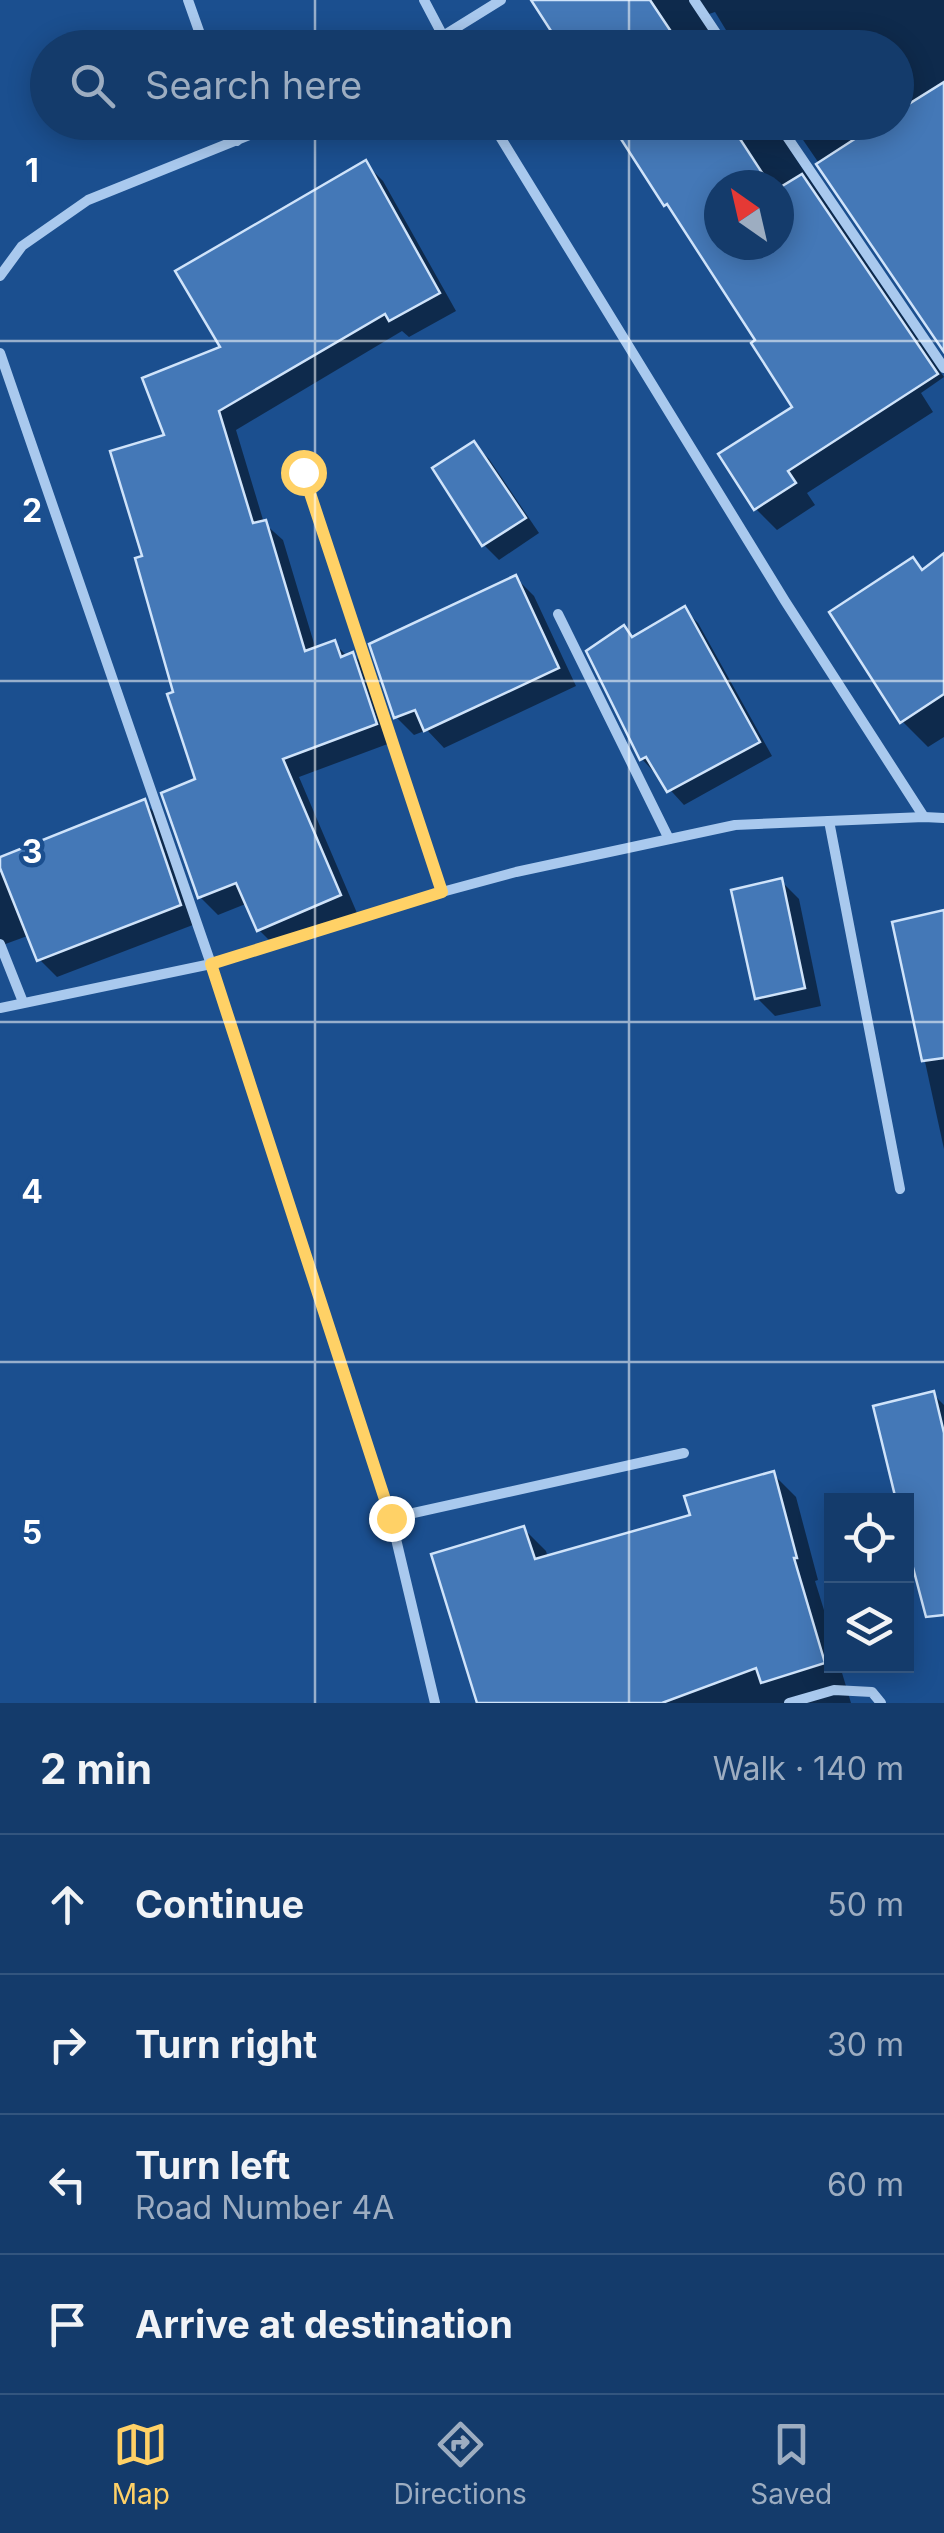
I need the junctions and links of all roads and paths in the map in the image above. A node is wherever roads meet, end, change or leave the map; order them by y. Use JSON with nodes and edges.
{"nodes":[{"id":1,"x":188,"y":0,"type":"edge"},
{"id":2,"x":424,"y":0,"type":"edge"},
{"id":3,"x":500,"y":0,"type":"edge"},
{"id":4,"x":694,"y":0,"type":"edge"},
{"id":5,"x":199,"y":30,"type":"edge"},
{"id":6,"x":439,"y":30,"type":"edge"},
{"id":7,"x":461,"y":30,"type":"edge"},
{"id":8,"x":714,"y":30,"type":"edge"},
{"id":9,"x":502,"y":140,"type":"edge"},
{"id":10,"x":789,"y":140,"type":"edge"},
{"id":11,"x":237,"y":141,"type":"edge"},
{"id":12,"x":0,"y":276,"type":"edge"},
{"id":13,"x":0,"y":353,"type":"edge"},
{"id":14,"x":944,"y":368,"type":"edge"},
{"id":15,"x":303,"y":472,"type":"dead end"},
{"id":16,"x":558,"y":614,"type":"dead end"},
{"id":17,"x":924,"y":817,"type":"junction"},
{"id":18,"x":944,"y":818,"type":"edge"},
{"id":19,"x":828,"y":822,"type":"junction"},
{"id":20,"x":669,"y":839,"type":"junction"},
{"id":21,"x":442,"y":892,"type":"junction"},
{"id":22,"x":0,"y":944,"type":"edge"},
{"id":23,"x":211,"y":964,"type":"junction"},
{"id":24,"x":24,"y":1002,"type":"junction"},
{"id":25,"x":0,"y":1008,"type":"edge"},
{"id":26,"x":900,"y":1190,"type":"dead end"},
{"id":27,"x":684,"y":1454,"type":"dead end"},
{"id":28,"x":391,"y":1518,"type":"junction"},
{"id":29,"x":434,"y":1703,"type":"edge"},
{"id":30,"x":789,"y":1703,"type":"edge"},
{"id":31,"x":881,"y":1703,"type":"edge"}],
"edges":[{"from":1,"to":5,"type":"street"},
{"from":2,"to":6,"type":"street"},
{"from":3,"to":7,"type":"street"},
{"from":4,"to":8,"type":"street"},
{"from":9,"to":17,"type":"street"},
{"from":10,"to":14,"type":"street"},
{"from":11,"to":12,"type":"street"},
{"from":13,"to":23,"type":"street"},
{"from":15,"to":21,"type":"street"},
{"from":16,"to":20,"type":"street"},
{"from":17,"to":18,"type":"street"},
{"from":17,"to":19,"type":"street"},
{"from":19,"to":20,"type":"street"},
{"from":19,"to":26,"type":"street"},
{"from":20,"to":21,"type":"street"},
{"from":21,"to":23,"type":"street"},
{"from":22,"to":24,"type":"street"},
{"from":23,"to":24,"type":"street"},
{"from":23,"to":28,"type":"street"},
{"from":24,"to":25,"type":"street"},
{"from":27,"to":28,"type":"street"},
{"from":28,"to":29,"type":"street"},
{"from":30,"to":31,"type":"street"}]}
